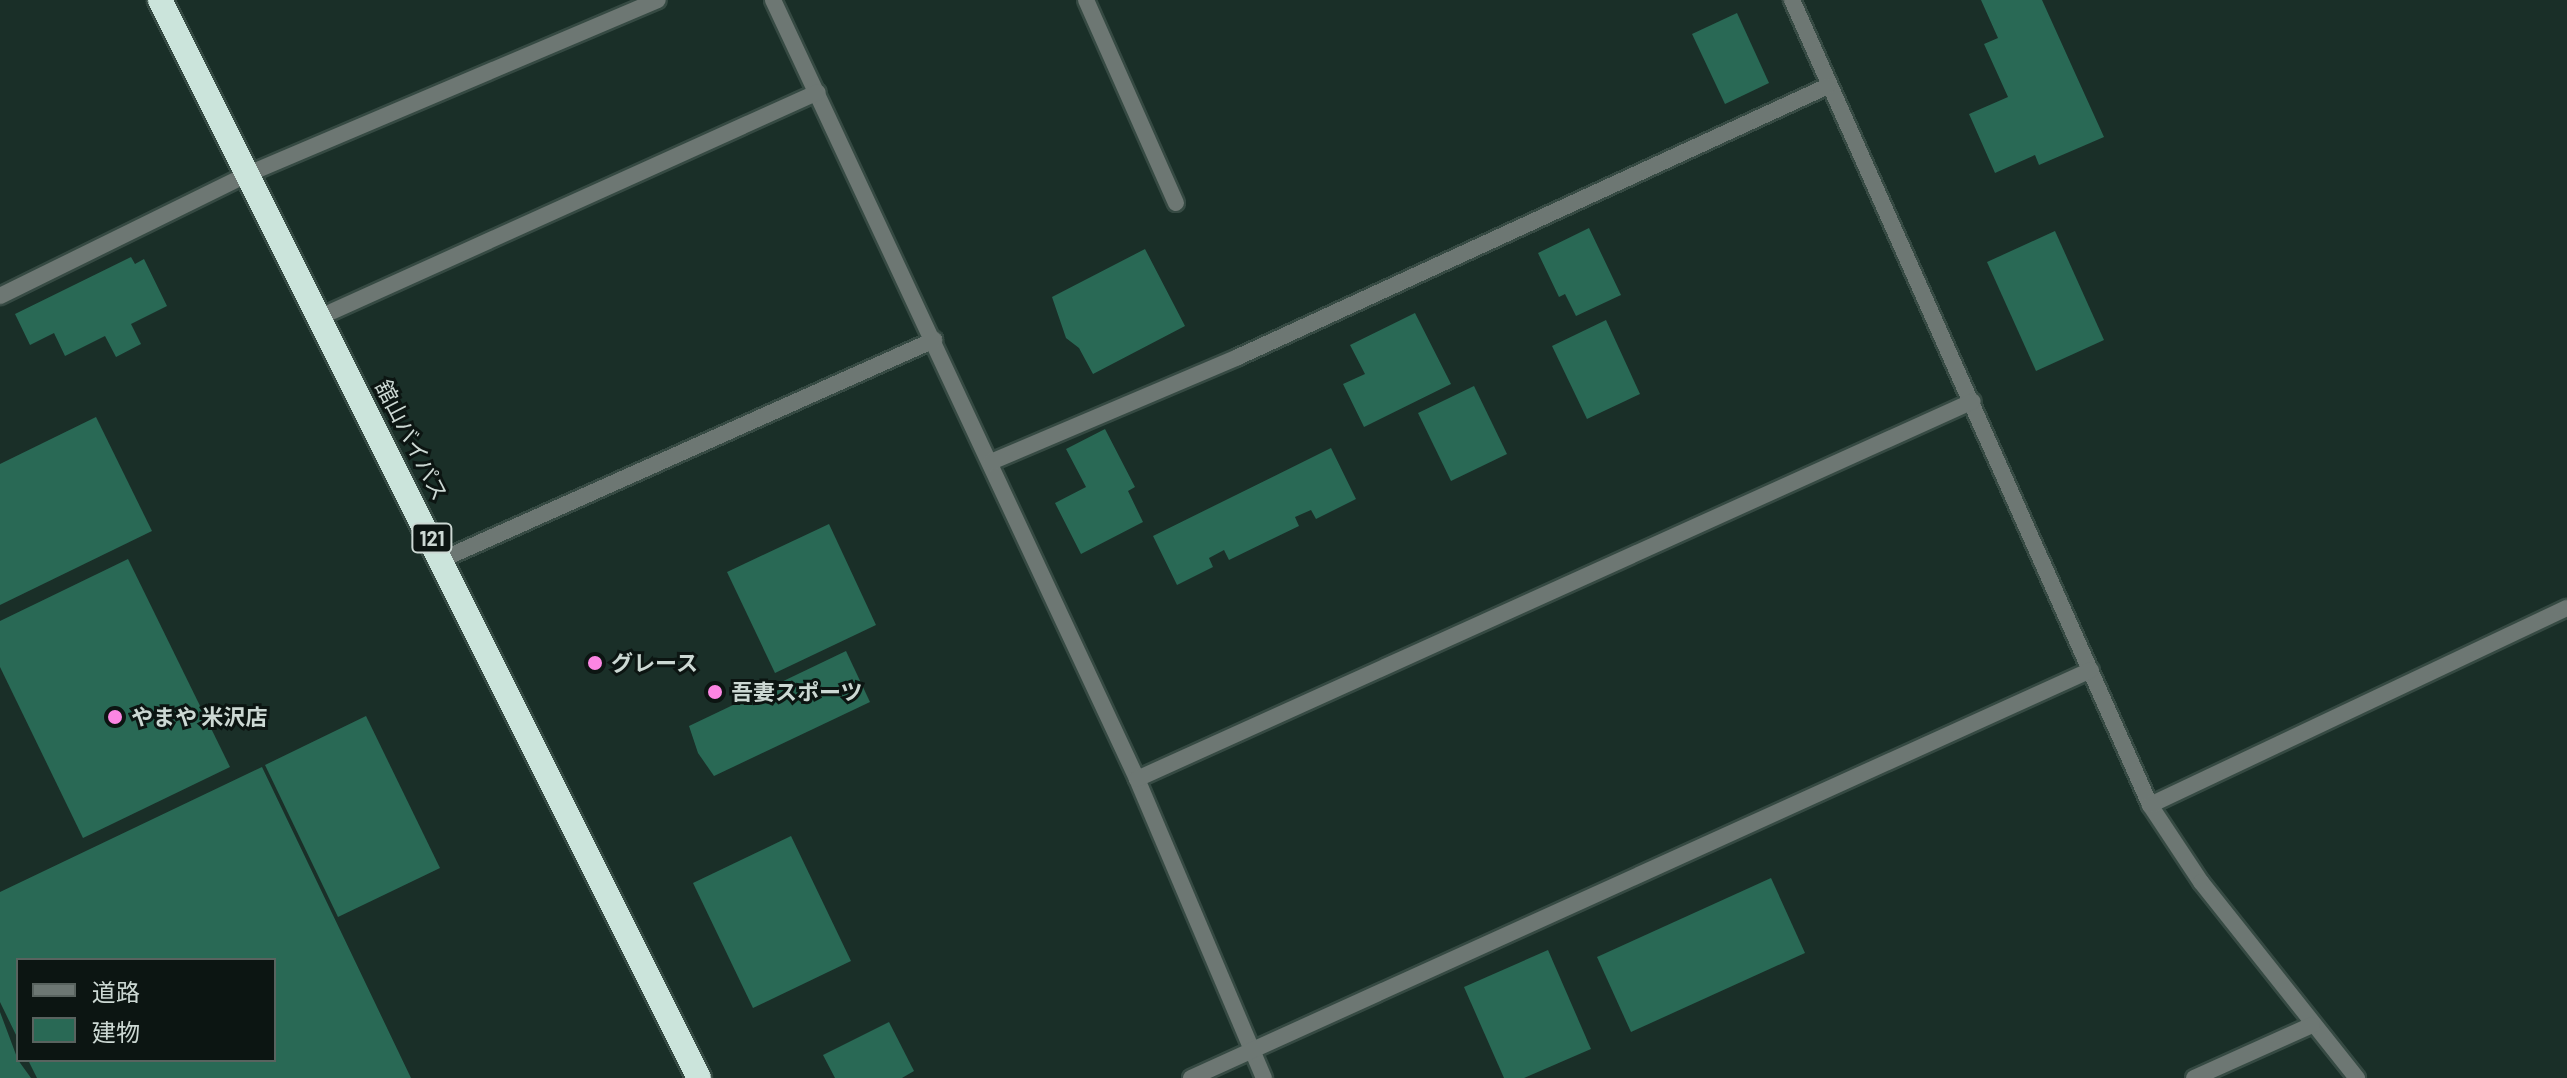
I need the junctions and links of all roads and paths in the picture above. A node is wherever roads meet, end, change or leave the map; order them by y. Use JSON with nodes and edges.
{"nodes":[{"id":1,"x":160,"y":0,"type":"edge"},
{"id":2,"x":658,"y":0,"type":"edge"},
{"id":3,"x":773,"y":0,"type":"edge"},
{"id":4,"x":1086,"y":0,"type":"edge"},
{"id":5,"x":1792,"y":0,"type":"edge"},
{"id":6,"x":1828,"y":86,"type":"junction"},
{"id":7,"x":818,"y":92,"type":"junction"},
{"id":8,"x":248,"y":174,"type":"junction"},
{"id":9,"x":1176,"y":203,"type":"dead end"},
{"id":10,"x":0,"y":296,"type":"edge"},
{"id":11,"x":320,"y":317,"type":"junction"},
{"id":12,"x":934,"y":340,"type":"junction"},
{"id":13,"x":1973,"y":401,"type":"junction"},
{"id":14,"x":991,"y":462,"type":"junction"},
{"id":15,"x":443,"y":559,"type":"junction"},
{"id":16,"x":2567,"y":608,"type":"edge"},
{"id":17,"x":2091,"y":670,"type":"junction"},
{"id":18,"x":1137,"y":779,"type":"junction"},
{"id":19,"x":2150,"y":805,"type":"junction"},
{"id":20,"x":2312,"y":1025,"type":"junction"},
{"id":21,"x":1251,"y":1051,"type":"junction"},
{"id":22,"x":699,"y":1078,"type":"edge"},
{"id":23,"x":1191,"y":1078,"type":"edge"},
{"id":24,"x":1264,"y":1078,"type":"edge"},
{"id":25,"x":2194,"y":1078,"type":"edge"},
{"id":26,"x":2357,"y":1078,"type":"edge"}],
"edges":[{"from":1,"to":8,"type":"highway","name":"舘山バイパス","number":"121"},
{"from":2,"to":8,"type":"street"},
{"from":3,"to":7,"type":"street"},
{"from":4,"to":9,"type":"street"},
{"from":5,"to":6,"type":"street"},
{"from":6,"to":13,"type":"street"},
{"from":6,"to":14,"type":"street"},
{"from":7,"to":11,"type":"street"},
{"from":7,"to":12,"type":"street"},
{"from":8,"to":10,"type":"street"},
{"from":8,"to":11,"type":"highway","name":"舘山バイパス","number":"121"},
{"from":11,"to":15,"type":"highway","name":"舘山バイパス","number":"121"},
{"from":12,"to":14,"type":"street"},
{"from":12,"to":15,"type":"street"},
{"from":13,"to":17,"type":"street"},
{"from":13,"to":18,"type":"street"},
{"from":14,"to":18,"type":"street"},
{"from":15,"to":22,"type":"highway","name":"舘山バイパス","number":"121"},
{"from":16,"to":19,"type":"street"},
{"from":17,"to":19,"type":"street"},
{"from":17,"to":21,"type":"street"},
{"from":18,"to":21,"type":"street"},
{"from":19,"to":20,"type":"street"},
{"from":20,"to":25,"type":"street"},
{"from":20,"to":26,"type":"street"},
{"from":21,"to":23,"type":"street"},
{"from":21,"to":24,"type":"street"}]}
